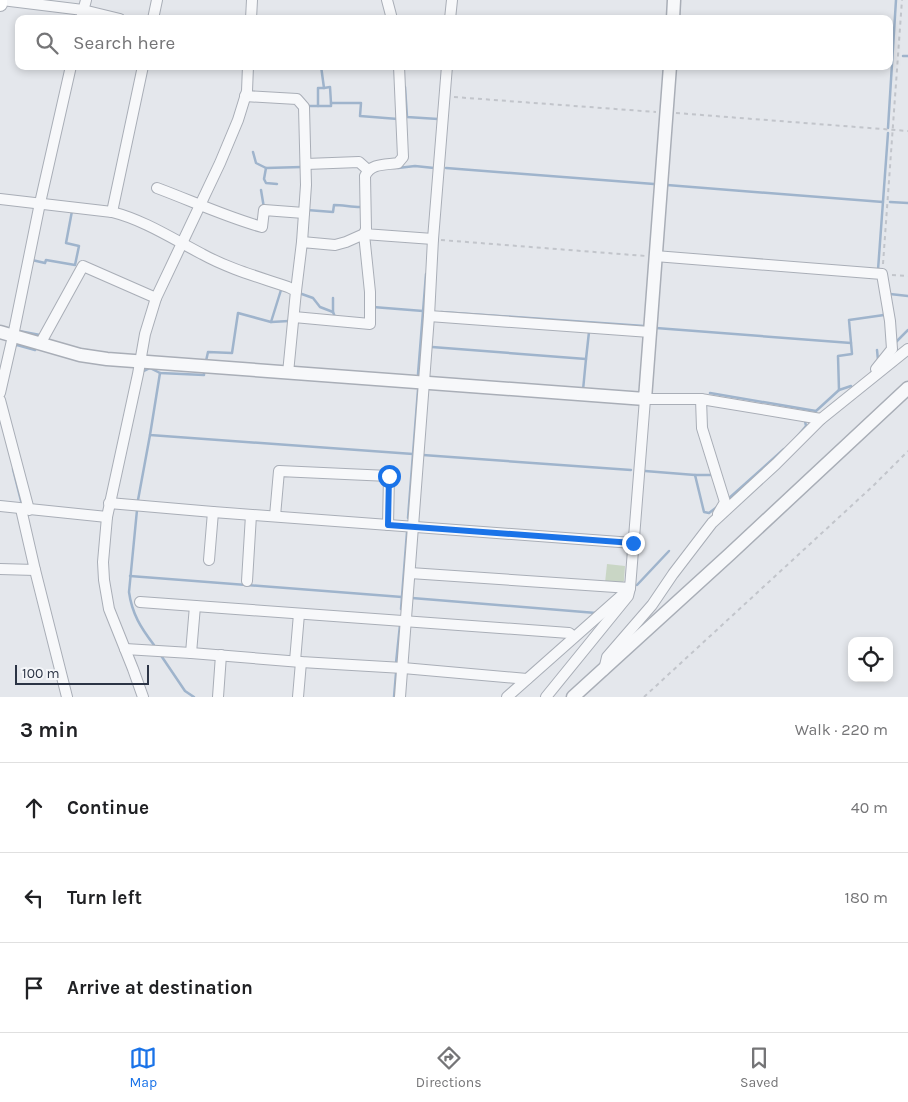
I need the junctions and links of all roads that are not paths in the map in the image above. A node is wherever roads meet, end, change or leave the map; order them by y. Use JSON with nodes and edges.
{"nodes":[{"id":1,"x":157,"y":0,"type":"edge"},
{"id":2,"x":252,"y":0,"type":"edge"},
{"id":3,"x":387,"y":0,"type":"edge"},
{"id":4,"x":452,"y":0,"type":"edge"},
{"id":5,"x":674,"y":0,"type":"edge"},
{"id":6,"x":1,"y":1,"type":"edge"},
{"id":7,"x":84,"y":10,"type":"edge"},
{"id":8,"x":104,"y":15,"type":"edge"},
{"id":9,"x":153,"y":15,"type":"edge"},
{"id":10,"x":251,"y":15,"type":"edge"},
{"id":11,"x":391,"y":15,"type":"edge"},
{"id":12,"x":450,"y":15,"type":"edge"},
{"id":13,"x":673,"y":15,"type":"edge"},
{"id":14,"x":70,"y":70,"type":"edge"},
{"id":15,"x":142,"y":70,"type":"edge"},
{"id":16,"x":248,"y":70,"type":"edge"},
{"id":17,"x":399,"y":70,"type":"edge"},
{"id":18,"x":447,"y":70,"type":"edge"},
{"id":19,"x":670,"y":70,"type":"edge"},
{"id":20,"x":245,"y":96,"type":"junction"},
{"id":21,"x":306,"y":164,"type":"junction"},
{"id":22,"x":368,"y":170,"type":"junction"},
{"id":23,"x":157,"y":188,"type":"dead end"},
{"id":24,"x":0,"y":199,"type":"edge"},
{"id":25,"x":40,"y":203,"type":"junction"},
{"id":26,"x":200,"y":204,"type":"junction"},
{"id":27,"x":112,"y":212,"type":"junction"},
{"id":28,"x":304,"y":213,"type":"junction"},
{"id":29,"x":364,"y":234,"type":"junction"},
{"id":30,"x":433,"y":240,"type":"junction"},
{"id":31,"x":302,"y":242,"type":"junction"},
{"id":32,"x":183,"y":243,"type":"junction"},
{"id":33,"x":655,"y":256,"type":"junction"},
{"id":34,"x":296,"y":291,"type":"junction"},
{"id":35,"x":156,"y":298,"type":"junction"},
{"id":36,"x":429,"y":316,"type":"junction"},
{"id":37,"x":294,"y":317,"type":"junction"},
{"id":38,"x":0,"y":332,"type":"edge"},
{"id":39,"x":650,"y":332,"type":"junction"},
{"id":40,"x":13,"y":336,"type":"junction"},
{"id":41,"x":40,"y":344,"type":"junction"},
{"id":42,"x":908,"y":349,"type":"edge"},
{"id":43,"x":140,"y":361,"type":"junction"},
{"id":44,"x":288,"y":373,"type":"junction"},
{"id":45,"x":424,"y":383,"type":"junction"},
{"id":46,"x":859,"y":388,"type":"junction"},
{"id":47,"x":908,"y":388,"type":"edge"},
{"id":48,"x":0,"y":393,"type":"edge"},
{"id":49,"x":645,"y":399,"type":"junction"},
{"id":50,"x":701,"y":399,"type":"junction"},
{"id":51,"x":0,"y":400,"type":"edge"},
{"id":52,"x":821,"y":419,"type":"junction"},
{"id":53,"x":109,"y":503,"type":"junction"},
{"id":54,"x":0,"y":506,"type":"edge"},
{"id":55,"x":24,"y":509,"type":"junction"},
{"id":56,"x":213,"y":512,"type":"junction"},
{"id":57,"x":251,"y":515,"type":"junction"},
{"id":58,"x":275,"y":516,"type":"junction"},
{"id":59,"x":107,"y":517,"type":"junction"},
{"id":60,"x":712,"y":523,"type":"junction"},
{"id":61,"x":388,"y":525,"type":"junction"},
{"id":62,"x":413,"y":527,"type":"junction"},
{"id":63,"x":633,"y":543,"type":"junction"},
{"id":64,"x":209,"y":560,"type":"dead end"},
{"id":65,"x":0,"y":569,"type":"edge"},
{"id":66,"x":35,"y":570,"type":"junction"},
{"id":67,"x":410,"y":573,"type":"junction"},
{"id":68,"x":247,"y":581,"type":"dead end"},
{"id":69,"x":630,"y":588,"type":"junction"},
{"id":70,"x":140,"y":602,"type":"dead end"},
{"id":71,"x":195,"y":606,"type":"junction"},
{"id":72,"x":299,"y":614,"type":"junction"},
{"id":73,"x":406,"y":622,"type":"junction"},
{"id":74,"x":574,"y":637,"type":"junction"},
{"id":75,"x":125,"y":649,"type":"junction"},
{"id":76,"x":191,"y":652,"type":"junction"},
{"id":77,"x":222,"y":655,"type":"junction"},
{"id":78,"x":298,"y":661,"type":"junction"},
{"id":79,"x":403,"y":668,"type":"junction"},
{"id":80,"x":604,"y":670,"type":"junction"},
{"id":81,"x":528,"y":679,"type":"junction"},
{"id":82,"x":67,"y":697,"type":"edge"},
{"id":83,"x":143,"y":697,"type":"edge"},
{"id":84,"x":218,"y":697,"type":"edge"},
{"id":85,"x":298,"y":697,"type":"edge"},
{"id":86,"x":400,"y":697,"type":"edge"},
{"id":87,"x":507,"y":697,"type":"edge"},
{"id":88,"x":546,"y":697,"type":"edge"},
{"id":89,"x":573,"y":697,"type":"edge"}],
"edges":[{"from":1,"to":9,"type":"street"},
{"from":2,"to":10,"type":"street"},
{"from":3,"to":11,"type":"street"},
{"from":4,"to":12,"type":"street"},
{"from":5,"to":13,"type":"street"},
{"from":6,"to":7,"type":"street"},
{"from":7,"to":8,"type":"street"},
{"from":14,"to":25,"type":"street"},
{"from":15,"to":27,"type":"street"},
{"from":16,"to":20,"type":"street"},
{"from":17,"to":22,"type":"street"},
{"from":18,"to":30,"type":"street"},
{"from":19,"to":33,"type":"street"},
{"from":20,"to":21,"type":"street"},
{"from":20,"to":26,"type":"street"},
{"from":21,"to":22,"type":"street"},
{"from":21,"to":28,"type":"street"},
{"from":22,"to":29,"type":"street"},
{"from":23,"to":26,"type":"street"},
{"from":24,"to":25,"type":"street"},
{"from":25,"to":27,"type":"street"},
{"from":25,"to":40,"type":"street"},
{"from":26,"to":28,"type":"street"},
{"from":26,"to":32,"type":"street"},
{"from":27,"to":32,"type":"street"},
{"from":28,"to":31,"type":"street"},
{"from":29,"to":30,"type":"street"},
{"from":29,"to":31,"type":"street"},
{"from":29,"to":37,"type":"street"},
{"from":30,"to":36,"type":"street"},
{"from":31,"to":34,"type":"street"},
{"from":32,"to":34,"type":"street"},
{"from":32,"to":35,"type":"street"},
{"from":33,"to":39,"type":"street"},
{"from":33,"to":46,"type":"street"},
{"from":34,"to":37,"type":"street"},
{"from":35,"to":41,"type":"street"},
{"from":35,"to":43,"type":"street"},
{"from":36,"to":39,"type":"street"},
{"from":36,"to":45,"type":"street"},
{"from":37,"to":44,"type":"street"},
{"from":38,"to":40,"type":"street"},
{"from":39,"to":49,"type":"street"},
{"from":40,"to":41,"type":"street"},
{"from":40,"to":48,"type":"street"},
{"from":41,"to":43,"type":"street"},
{"from":42,"to":46,"type":"street"},
{"from":43,"to":44,"type":"street"},
{"from":43,"to":53,"type":"street"},
{"from":44,"to":45,"type":"street"},
{"from":45,"to":49,"type":"street"},
{"from":45,"to":62,"type":"street"},
{"from":46,"to":52,"type":"street"},
{"from":47,"to":80,"type":"street"},
{"from":49,"to":50,"type":"street"},
{"from":49,"to":63,"type":"street"},
{"from":50,"to":52,"type":"street"},
{"from":50,"to":60,"type":"street"},
{"from":51,"to":55,"type":"street"},
{"from":52,"to":60,"type":"street"},
{"from":53,"to":56,"type":"street"},
{"from":53,"to":59,"type":"street"},
{"from":54,"to":55,"type":"street"},
{"from":55,"to":59,"type":"street"},
{"from":55,"to":66,"type":"street"},
{"from":56,"to":57,"type":"street"},
{"from":56,"to":64,"type":"street"},
{"from":57,"to":58,"type":"street"},
{"from":57,"to":68,"type":"street"},
{"from":58,"to":61,"type":"street"},
{"from":58,"to":61,"type":"street"},
{"from":59,"to":75,"type":"street"},
{"from":60,"to":80,"type":"street"},
{"from":61,"to":62,"type":"street"},
{"from":62,"to":63,"type":"street"},
{"from":62,"to":67,"type":"street"},
{"from":63,"to":69,"type":"street"},
{"from":65,"to":66,"type":"street"},
{"from":66,"to":82,"type":"street"},
{"from":67,"to":69,"type":"street"},
{"from":67,"to":73,"type":"street"},
{"from":69,"to":74,"type":"street"},
{"from":69,"to":88,"type":"street"},
{"from":70,"to":71,"type":"street"},
{"from":71,"to":72,"type":"street"},
{"from":71,"to":76,"type":"street"},
{"from":72,"to":73,"type":"street"},
{"from":72,"to":78,"type":"street"},
{"from":73,"to":74,"type":"street"},
{"from":73,"to":79,"type":"street"},
{"from":74,"to":81,"type":"street"},
{"from":75,"to":76,"type":"street"},
{"from":75,"to":83,"type":"street"},
{"from":76,"to":77,"type":"street"},
{"from":77,"to":78,"type":"street"},
{"from":77,"to":84,"type":"street"},
{"from":78,"to":79,"type":"street"},
{"from":78,"to":85,"type":"street"},
{"from":79,"to":81,"type":"street"},
{"from":79,"to":86,"type":"street"},
{"from":80,"to":89,"type":"street"},
{"from":81,"to":87,"type":"street"}]}
